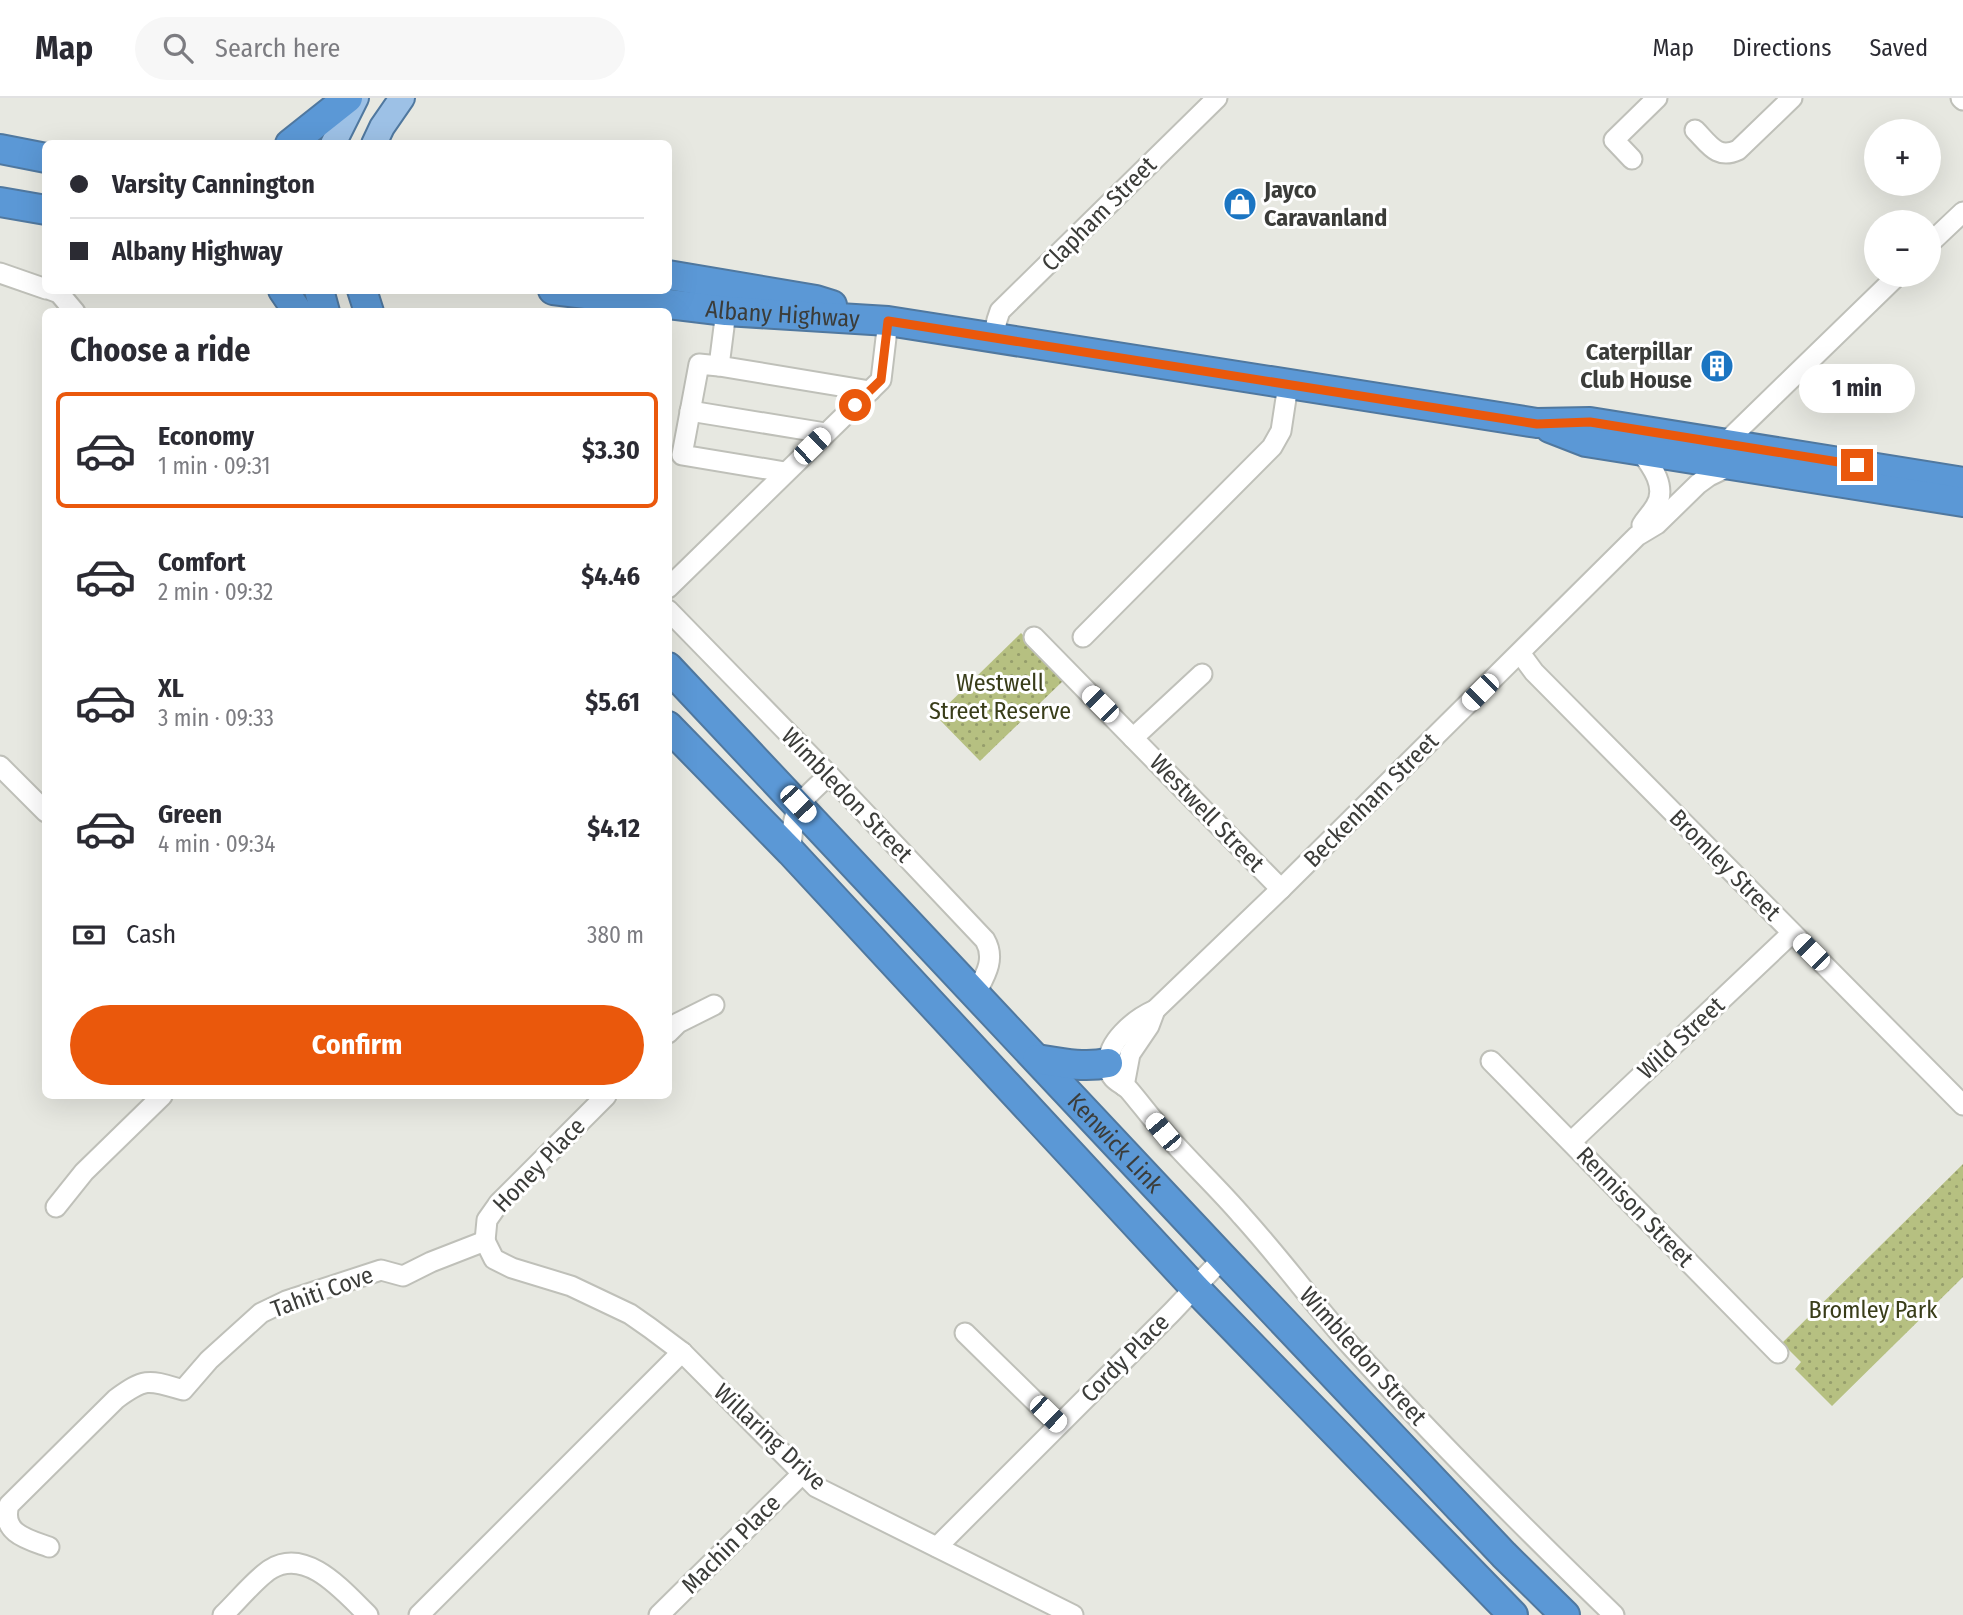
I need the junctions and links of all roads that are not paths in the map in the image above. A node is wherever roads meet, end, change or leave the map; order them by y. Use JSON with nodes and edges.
{"nodes":[{"id":1,"x":348,"y":98,"type":"edge"},
{"id":2,"x":356,"y":98,"type":"edge"},
{"id":3,"x":402,"y":98,"type":"edge"},
{"id":4,"x":1217,"y":98,"type":"edge"},
{"id":5,"x":1792,"y":98,"type":"edge"},
{"id":6,"x":1653,"y":99,"type":"edge"},
{"id":7,"x":1695,"y":130,"type":"dead end"},
{"id":8,"x":295,"y":140,"type":"edge"},
{"id":9,"x":335,"y":140,"type":"edge"},
{"id":10,"x":376,"y":140,"type":"edge"},
{"id":11,"x":0,"y":149,"type":"edge"},
{"id":12,"x":42,"y":157,"type":"edge"},
{"id":13,"x":1632,"y":159,"type":"dead end"},
{"id":14,"x":0,"y":202,"type":"edge"},
{"id":15,"x":42,"y":209,"type":"edge"},
{"id":16,"x":1963,"y":212,"type":"edge"},
{"id":17,"x":1941,"y":233,"type":"edge"},
{"id":18,"x":0,"y":273,"type":"edge"},
{"id":19,"x":672,"y":276,"type":"edge"},
{"id":20,"x":42,"y":287,"type":"edge"},
{"id":21,"x":1887,"y":287,"type":"edge"},
{"id":22,"x":57,"y":294,"type":"edge"},
{"id":23,"x":586,"y":294,"type":"edge"},
{"id":24,"x":71,"y":308,"type":"edge"},
{"id":25,"x":726,"y":311,"type":"junction"},
{"id":26,"x":888,"y":321,"type":"junction"},
{"id":27,"x":993,"y":338,"type":"junction"},
{"id":28,"x":719,"y":366,"type":"junction"},
{"id":29,"x":1288,"y":385,"type":"junction"},
{"id":30,"x":870,"y":391,"type":"junction"},
{"id":31,"x":690,"y":411,"type":"junction"},
{"id":32,"x":1537,"y":424,"type":"junction"},
{"id":33,"x":825,"y":433,"type":"junction"},
{"id":34,"x":1640,"y":451,"type":"junction"},
{"id":35,"x":1727,"y":455,"type":"junction"},
{"id":36,"x":785,"y":472,"type":"junction"},
{"id":37,"x":1963,"y":482,"type":"edge"},
{"id":38,"x":1963,"y":502,"type":"edge"},
{"id":39,"x":1637,"y":536,"type":"junction"},
{"id":40,"x":672,"y":584,"type":"edge"},
{"id":41,"x":672,"y":614,"type":"edge"},
{"id":42,"x":1083,"y":637,"type":"dead end"},
{"id":43,"x":1034,"y":638,"type":"dead end"},
{"id":44,"x":1520,"y":653,"type":"junction"},
{"id":45,"x":672,"y":671,"type":"edge"},
{"id":46,"x":1202,"y":674,"type":"dead end"},
{"id":47,"x":672,"y":730,"type":"edge"},
{"id":48,"x":1133,"y":738,"type":"junction"},
{"id":49,"x":0,"y":766,"type":"edge"},
{"id":50,"x":829,"y":775,"type":"junction"},
{"id":51,"x":798,"y":804,"type":"junction"},
{"id":52,"x":42,"y":808,"type":"edge"},
{"id":53,"x":791,"y":852,"type":"junction"},
{"id":54,"x":1281,"y":889,"type":"junction"},
{"id":55,"x":1792,"y":933,"type":"junction"},
{"id":56,"x":976,"y":993,"type":"junction"},
{"id":57,"x":714,"y":1004,"type":"dead end"},
{"id":58,"x":1155,"y":1010,"type":"junction"},
{"id":59,"x":672,"y":1029,"type":"edge"},
{"id":60,"x":1037,"y":1059,"type":"junction"},
{"id":61,"x":1491,"y":1061,"type":"dead end"},
{"id":62,"x":1108,"y":1063,"type":"junction"},
{"id":63,"x":1124,"y":1086,"type":"junction"},
{"id":64,"x":159,"y":1099,"type":"edge"},
{"id":65,"x":603,"y":1099,"type":"edge"},
{"id":66,"x":1963,"y":1105,"type":"edge"},
{"id":67,"x":1571,"y":1142,"type":"junction"},
{"id":68,"x":56,"y":1207,"type":"dead end"},
{"id":69,"x":485,"y":1241,"type":"junction"},
{"id":70,"x":1223,"y":1258,"type":"junction"},
{"id":71,"x":1195,"y":1288,"type":"junction"},
{"id":72,"x":965,"y":1333,"type":"dead end"},
{"id":73,"x":682,"y":1352,"type":"junction"},
{"id":74,"x":1778,"y":1353,"type":"dead end"},
{"id":75,"x":1058,"y":1424,"type":"junction"},
{"id":76,"x":803,"y":1474,"type":"junction"},
{"id":77,"x":50,"y":1547,"type":"dead end"},
{"id":78,"x":937,"y":1547,"type":"junction"},
{"id":79,"x":223,"y":1615,"type":"edge"},
{"id":80,"x":368,"y":1615,"type":"edge"},
{"id":81,"x":419,"y":1615,"type":"edge"},
{"id":82,"x":659,"y":1615,"type":"edge"},
{"id":83,"x":1073,"y":1615,"type":"edge"},
{"id":84,"x":1513,"y":1615,"type":"edge"},
{"id":85,"x":1565,"y":1615,"type":"edge"},
{"id":86,"x":1614,"y":1615,"type":"edge"}],
"edges":[{"from":1,"to":8,"type":"highway"},
{"from":2,"to":9,"type":"main road"},
{"from":3,"to":10,"type":"main road"},
{"from":4,"to":27,"type":"street","name":"Clapham Street"},
{"from":5,"to":7,"type":"street"},
{"from":6,"to":13,"type":"street"},
{"from":11,"to":12,"type":"highway"},
{"from":14,"to":15,"type":"highway"},
{"from":16,"to":17,"type":"street"},
{"from":18,"to":20,"type":"street"},
{"from":19,"to":26,"type":"highway","name":"Albany Highway"},
{"from":21,"to":35,"type":"street","name":"Beckenham Street"},
{"from":22,"to":24,"type":"street"},
{"from":23,"to":25,"type":"highway","name":"Albany Highway"},
{"from":25,"to":26,"type":"highway","name":"Albany Highway"},
{"from":25,"to":28,"type":"street"},
{"from":26,"to":27,"type":"highway","name":"Albany Highway"},
{"from":26,"to":30,"type":"street"},
{"from":27,"to":29,"type":"highway","name":"Albany Highway"},
{"from":28,"to":30,"type":"street"},
{"from":28,"to":31,"type":"street"},
{"from":29,"to":32,"type":"highway","name":"Albany Highway"},
{"from":29,"to":42,"type":"street"},
{"from":30,"to":33,"type":"street"},
{"from":31,"to":33,"type":"street"},
{"from":31,"to":36,"type":"street"},
{"from":32,"to":34,"type":"highway","name":"Albany Highway"},
{"from":32,"to":35,"type":"highway","name":"Albany Highway"},
{"from":33,"to":36,"type":"street"},
{"from":34,"to":35,"type":"highway","name":"Albany Highway"},
{"from":34,"to":39,"type":"street","name":"Beckenham Street"},
{"from":35,"to":37,"type":"highway","name":"Albany Highway"},
{"from":35,"to":38,"type":"highway","name":"Albany Highway"},
{"from":35,"to":39,"type":"street","name":"Beckenham Street"},
{"from":36,"to":40,"type":"street"},
{"from":39,"to":44,"type":"street","name":"Beckenham Street"},
{"from":41,"to":50,"type":"street","name":"Wimbledon Street"},
{"from":43,"to":48,"type":"street","name":"Westwell Street"},
{"from":44,"to":54,"type":"street","name":"Beckenham Street"},
{"from":44,"to":55,"type":"street","name":"Bromley Street"},
{"from":45,"to":51,"type":"highway","name":"Kenwick Link"},
{"from":46,"to":48,"type":"street","name":"Westwell Street"},
{"from":47,"to":53,"type":"highway","name":"Kenwick Link"},
{"from":48,"to":54,"type":"street","name":"Westwell Street"},
{"from":49,"to":52,"type":"street"},
{"from":50,"to":51,"type":"street"},
{"from":50,"to":56,"type":"street","name":"Wimbledon Street"},
{"from":51,"to":53,"type":"street"},
{"from":51,"to":56,"type":"highway","name":"Kenwick Link"},
{"from":53,"to":71,"type":"highway","name":"Kenwick Link"},
{"from":54,"to":58,"type":"street","name":"Beckenham Street"},
{"from":55,"to":66,"type":"street","name":"Bromley Street"},
{"from":55,"to":67,"type":"street","name":"Wild Street"},
{"from":56,"to":60,"type":"highway","name":"Kenwick Link"},
{"from":57,"to":59,"type":"street"},
{"from":58,"to":62,"type":"street","name":"Beckenham Street"},
{"from":58,"to":63,"type":"street"},
{"from":60,"to":62,"type":"highway"},
{"from":60,"to":70,"type":"highway","name":"Kenwick Link"},
{"from":61,"to":67,"type":"street","name":"Rennison Street"},
{"from":62,"to":63,"type":"street","name":"Wimbledon Street"},
{"from":63,"to":86,"type":"street","name":"Wimbledon Street"},
{"from":64,"to":68,"type":"street"},
{"from":65,"to":69,"type":"street","name":"Honey Place"},
{"from":67,"to":74,"type":"street","name":"Rennison Street"},
{"from":69,"to":73,"type":"street","name":"Willaring Drive"},
{"from":69,"to":77,"type":"street","name":"Tahiti Cove"},
{"from":70,"to":71,"type":"street","name":"Cordy Place"},
{"from":70,"to":85,"type":"highway","name":"Kenwick Link"},
{"from":71,"to":75,"type":"street","name":"Cordy Place"},
{"from":71,"to":84,"type":"highway","name":"Kenwick Link"},
{"from":72,"to":75,"type":"street"},
{"from":73,"to":76,"type":"street","name":"Willaring Drive"},
{"from":73,"to":81,"type":"street"},
{"from":75,"to":78,"type":"street","name":"Cordy Place"},
{"from":76,"to":78,"type":"street","name":"Willaring Drive"},
{"from":76,"to":82,"type":"street","name":"Machin Place"},
{"from":78,"to":83,"type":"street","name":"Willaring Drive"},
{"from":79,"to":80,"type":"street"}]}
